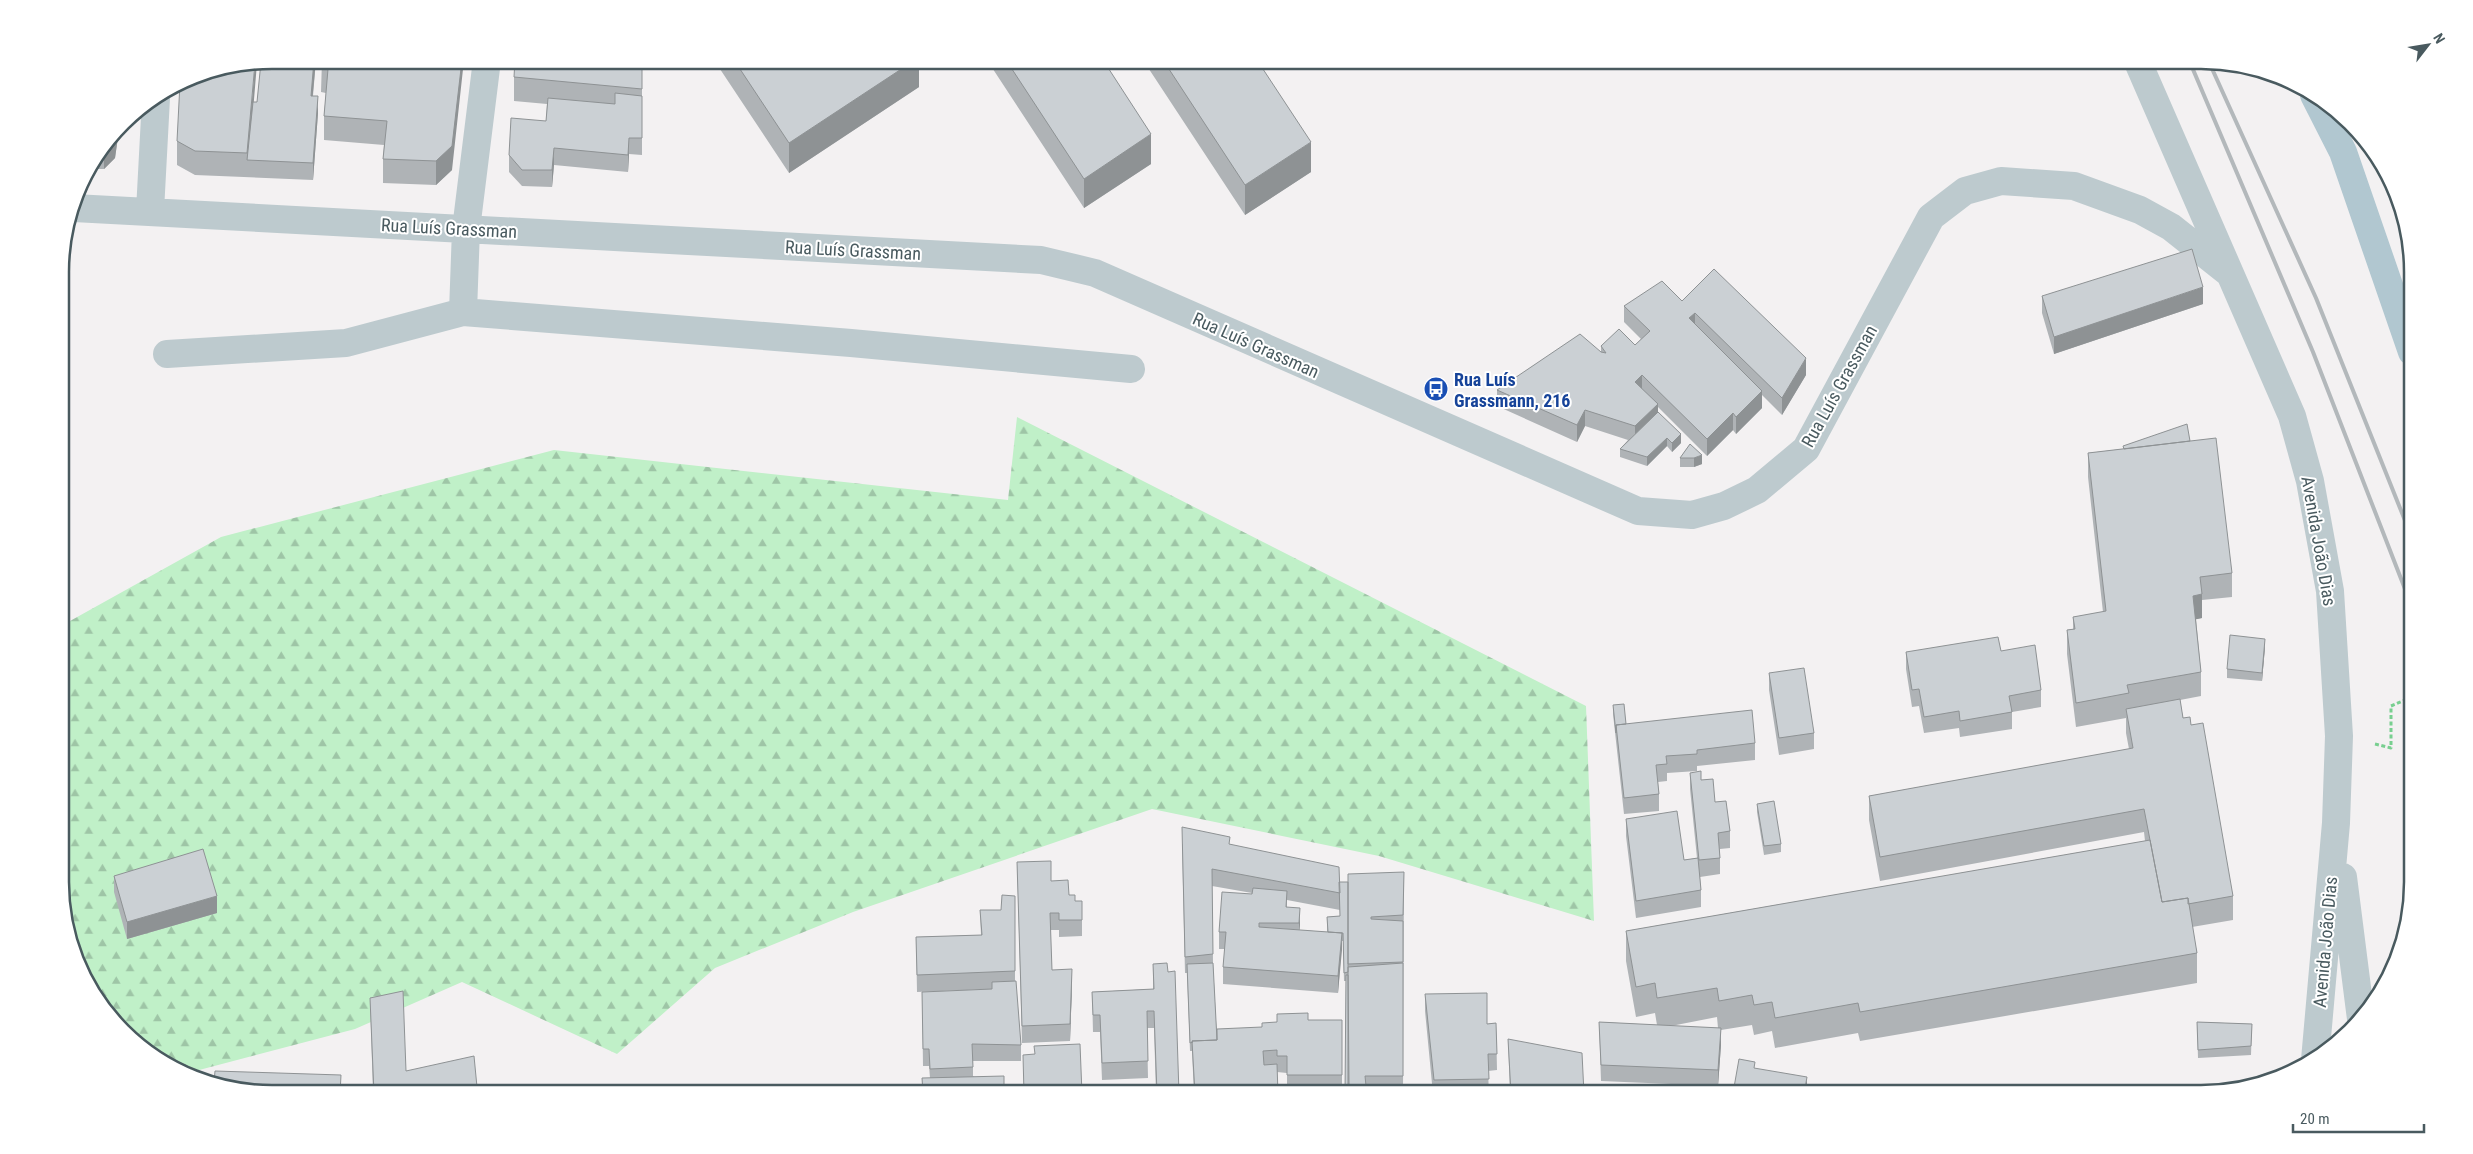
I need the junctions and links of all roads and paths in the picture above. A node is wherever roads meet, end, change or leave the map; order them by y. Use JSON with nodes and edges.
{"nodes":[{"id":1,"x":486,"y":69,"type":"edge"},
{"id":2,"x":2141,"y":69,"type":"edge"},
{"id":3,"x":156,"y":105,"type":"edge"},
{"id":4,"x":2320,"y":108,"type":"edge"},
{"id":5,"x":80,"y":208,"type":"edge"},
{"id":6,"x":150,"y":211,"type":"junction"},
{"id":7,"x":466,"y":229,"type":"junction"},
{"id":8,"x":2229,"y":273,"type":"junction"},
{"id":9,"x":463,"y":312,"type":"junction"},
{"id":10,"x":2404,"y":329,"type":"edge"},
{"id":11,"x":167,"y":354,"type":"dead end"},
{"id":12,"x":1131,"y":369,"type":"dead end"},
{"id":13,"x":2404,"y":700,"type":"edge"},
{"id":14,"x":2391,"y":706,"type":"dead end"},
{"id":15,"x":2336,"y":824,"type":"junction"},
{"id":16,"x":2359,"y":1010,"type":"edge"},
{"id":17,"x":2316,"y":1050,"type":"edge"}],
"edges":[{"from":1,"to":7,"type":"street"},
{"from":2,"to":8,"type":"street","name":"Avenida João Dias"},
{"from":3,"to":6,"type":"street"},
{"from":4,"to":10,"type":"main road"},
{"from":5,"to":6,"type":"street","name":"Rua Luís Grassman"},
{"from":6,"to":7,"type":"street","name":"Rua Luís Grassman"},
{"from":7,"to":8,"type":"street","name":"Rua Luís Grassman"},
{"from":7,"to":9,"type":"street"},
{"from":8,"to":15,"type":"street","name":"Avenida João Dias"},
{"from":9,"to":11,"type":"street"},
{"from":9,"to":12,"type":"street"},
{"from":13,"to":14,"type":"path"},
{"from":15,"to":16,"type":"street","name":"Avenida João Dias"},
{"from":15,"to":17,"type":"street","name":"Avenida João Dias"}]}
